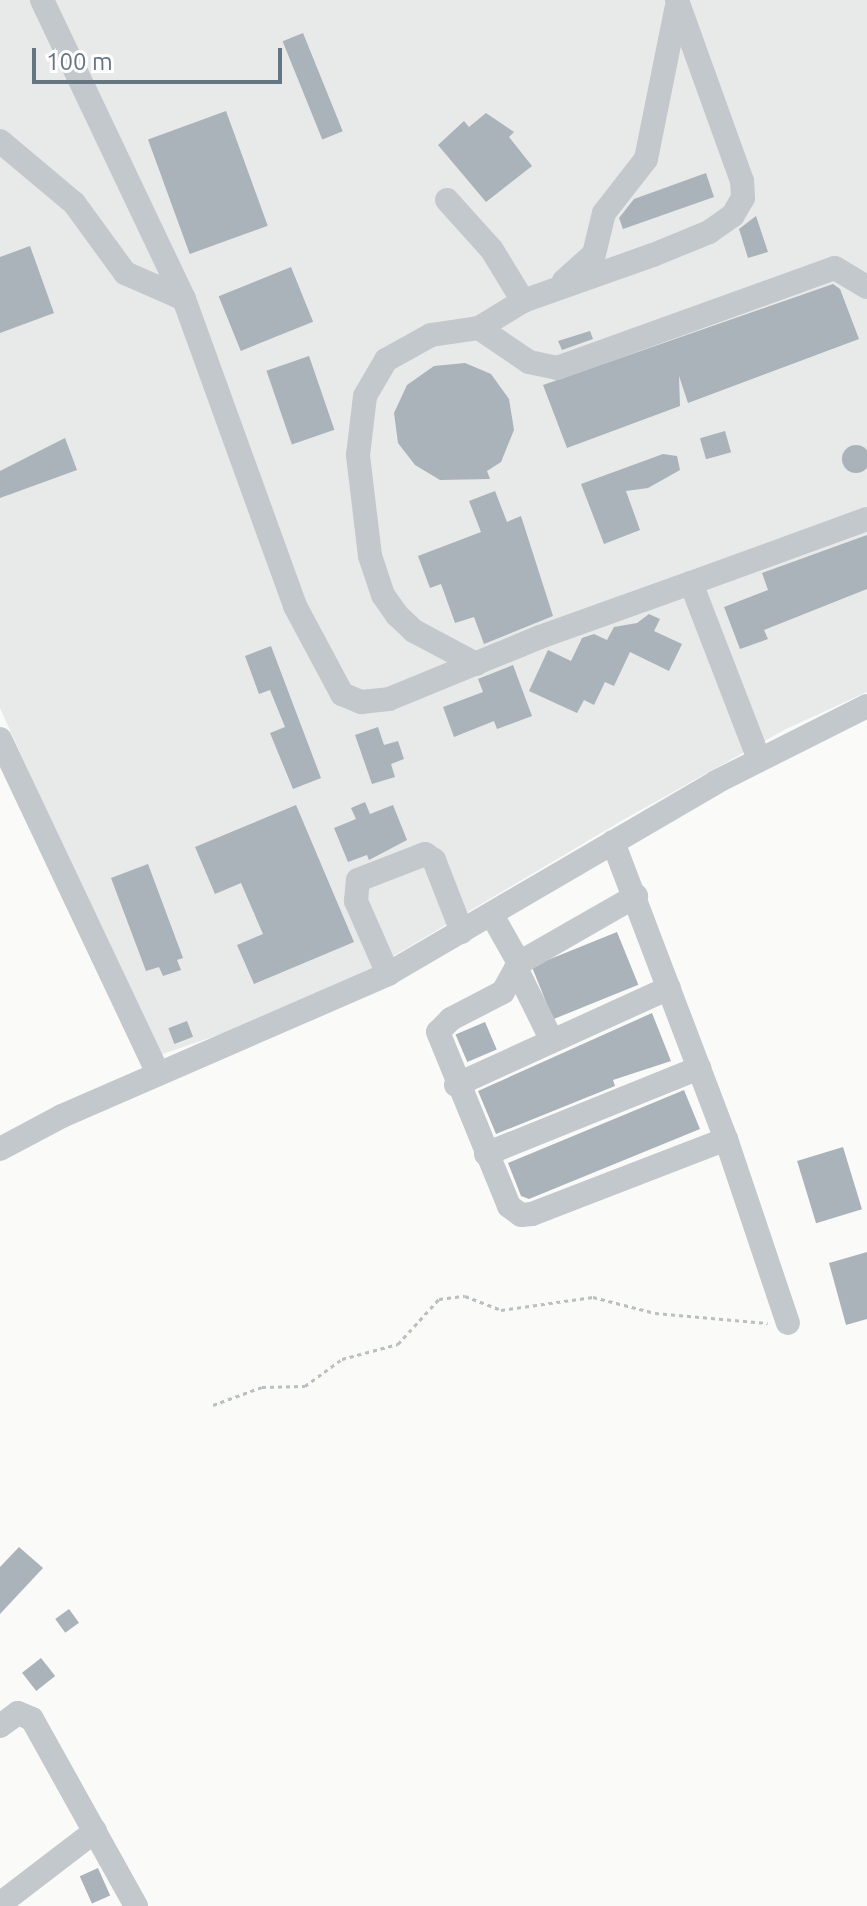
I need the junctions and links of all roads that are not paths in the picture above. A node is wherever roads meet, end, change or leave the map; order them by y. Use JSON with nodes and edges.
{"nodes":[{"id":1,"x":42,"y":0,"type":"edge"},
{"id":2,"x":677,"y":4,"type":"edge"},
{"id":3,"x":0,"y":141,"type":"edge"},
{"id":4,"x":447,"y":200,"type":"dead end"},
{"id":5,"x":867,"y":287,"type":"edge"},
{"id":6,"x":555,"y":289,"type":"junction"},
{"id":7,"x":184,"y":299,"type":"junction"},
{"id":8,"x":523,"y":301,"type":"junction"},
{"id":9,"x":479,"y":328,"type":"junction"},
{"id":10,"x":867,"y":519,"type":"edge"},
{"id":11,"x":691,"y":583,"type":"junction"},
{"id":12,"x":476,"y":664,"type":"junction"},
{"id":13,"x":867,"y":706,"type":"edge"},
{"id":14,"x":0,"y":739,"type":"edge"},
{"id":15,"x":759,"y":759,"type":"junction"},
{"id":16,"x":613,"y":842,"type":"junction"},
{"id":17,"x":636,"y":896,"type":"junction"},
{"id":18,"x":492,"y":915,"type":"junction"},
{"id":19,"x":462,"y":932,"type":"junction"},
{"id":20,"x":518,"y":966,"type":"junction"},
{"id":21,"x":388,"y":974,"type":"junction"},
{"id":22,"x":669,"y":988,"type":"junction"},
{"id":23,"x":552,"y":1041,"type":"junction"},
{"id":24,"x":699,"y":1068,"type":"junction"},
{"id":25,"x":158,"y":1073,"type":"junction"},
{"id":26,"x":456,"y":1085,"type":"junction"},
{"id":27,"x":726,"y":1139,"type":"junction"},
{"id":28,"x":0,"y":1149,"type":"edge"},
{"id":29,"x":486,"y":1154,"type":"junction"},
{"id":30,"x":788,"y":1323,"type":"road end"},
{"id":31,"x":0,"y":1726,"type":"edge"},
{"id":32,"x":95,"y":1831,"type":"junction"},
{"id":33,"x":0,"y":1904,"type":"edge"},
{"id":34,"x":136,"y":1906,"type":"edge"}],
"edges":[{"from":1,"to":7,"type":"street"},
{"from":2,"to":6,"type":"street"},
{"from":2,"to":6,"type":"street"},
{"from":3,"to":7,"type":"street"},
{"from":4,"to":8,"type":"street"},
{"from":5,"to":9,"type":"street"},
{"from":6,"to":8,"type":"street"},
{"from":7,"to":12,"type":"street"},
{"from":8,"to":9,"type":"street"},
{"from":9,"to":12,"type":"street"},
{"from":10,"to":11,"type":"street"},
{"from":11,"to":12,"type":"street"},
{"from":11,"to":15,"type":"street"},
{"from":13,"to":15,"type":"street"},
{"from":14,"to":25,"type":"street"},
{"from":15,"to":16,"type":"street"},
{"from":16,"to":17,"type":"street"},
{"from":16,"to":18,"type":"street"},
{"from":17,"to":20,"type":"street"},
{"from":17,"to":22,"type":"street"},
{"from":18,"to":19,"type":"street"},
{"from":18,"to":20,"type":"street"},
{"from":19,"to":21,"type":"street"},
{"from":19,"to":21,"type":"street"},
{"from":20,"to":23,"type":"street"},
{"from":20,"to":26,"type":"street"},
{"from":21,"to":25,"type":"street"},
{"from":22,"to":23,"type":"street"},
{"from":22,"to":24,"type":"street"},
{"from":23,"to":26,"type":"street"},
{"from":24,"to":27,"type":"street"},
{"from":24,"to":29,"type":"street"},
{"from":25,"to":28,"type":"street"},
{"from":26,"to":29,"type":"street"},
{"from":27,"to":29,"type":"street"},
{"from":27,"to":30,"type":"street"},
{"from":31,"to":32,"type":"street"},
{"from":32,"to":33,"type":"street"},
{"from":32,"to":34,"type":"street"}]}
